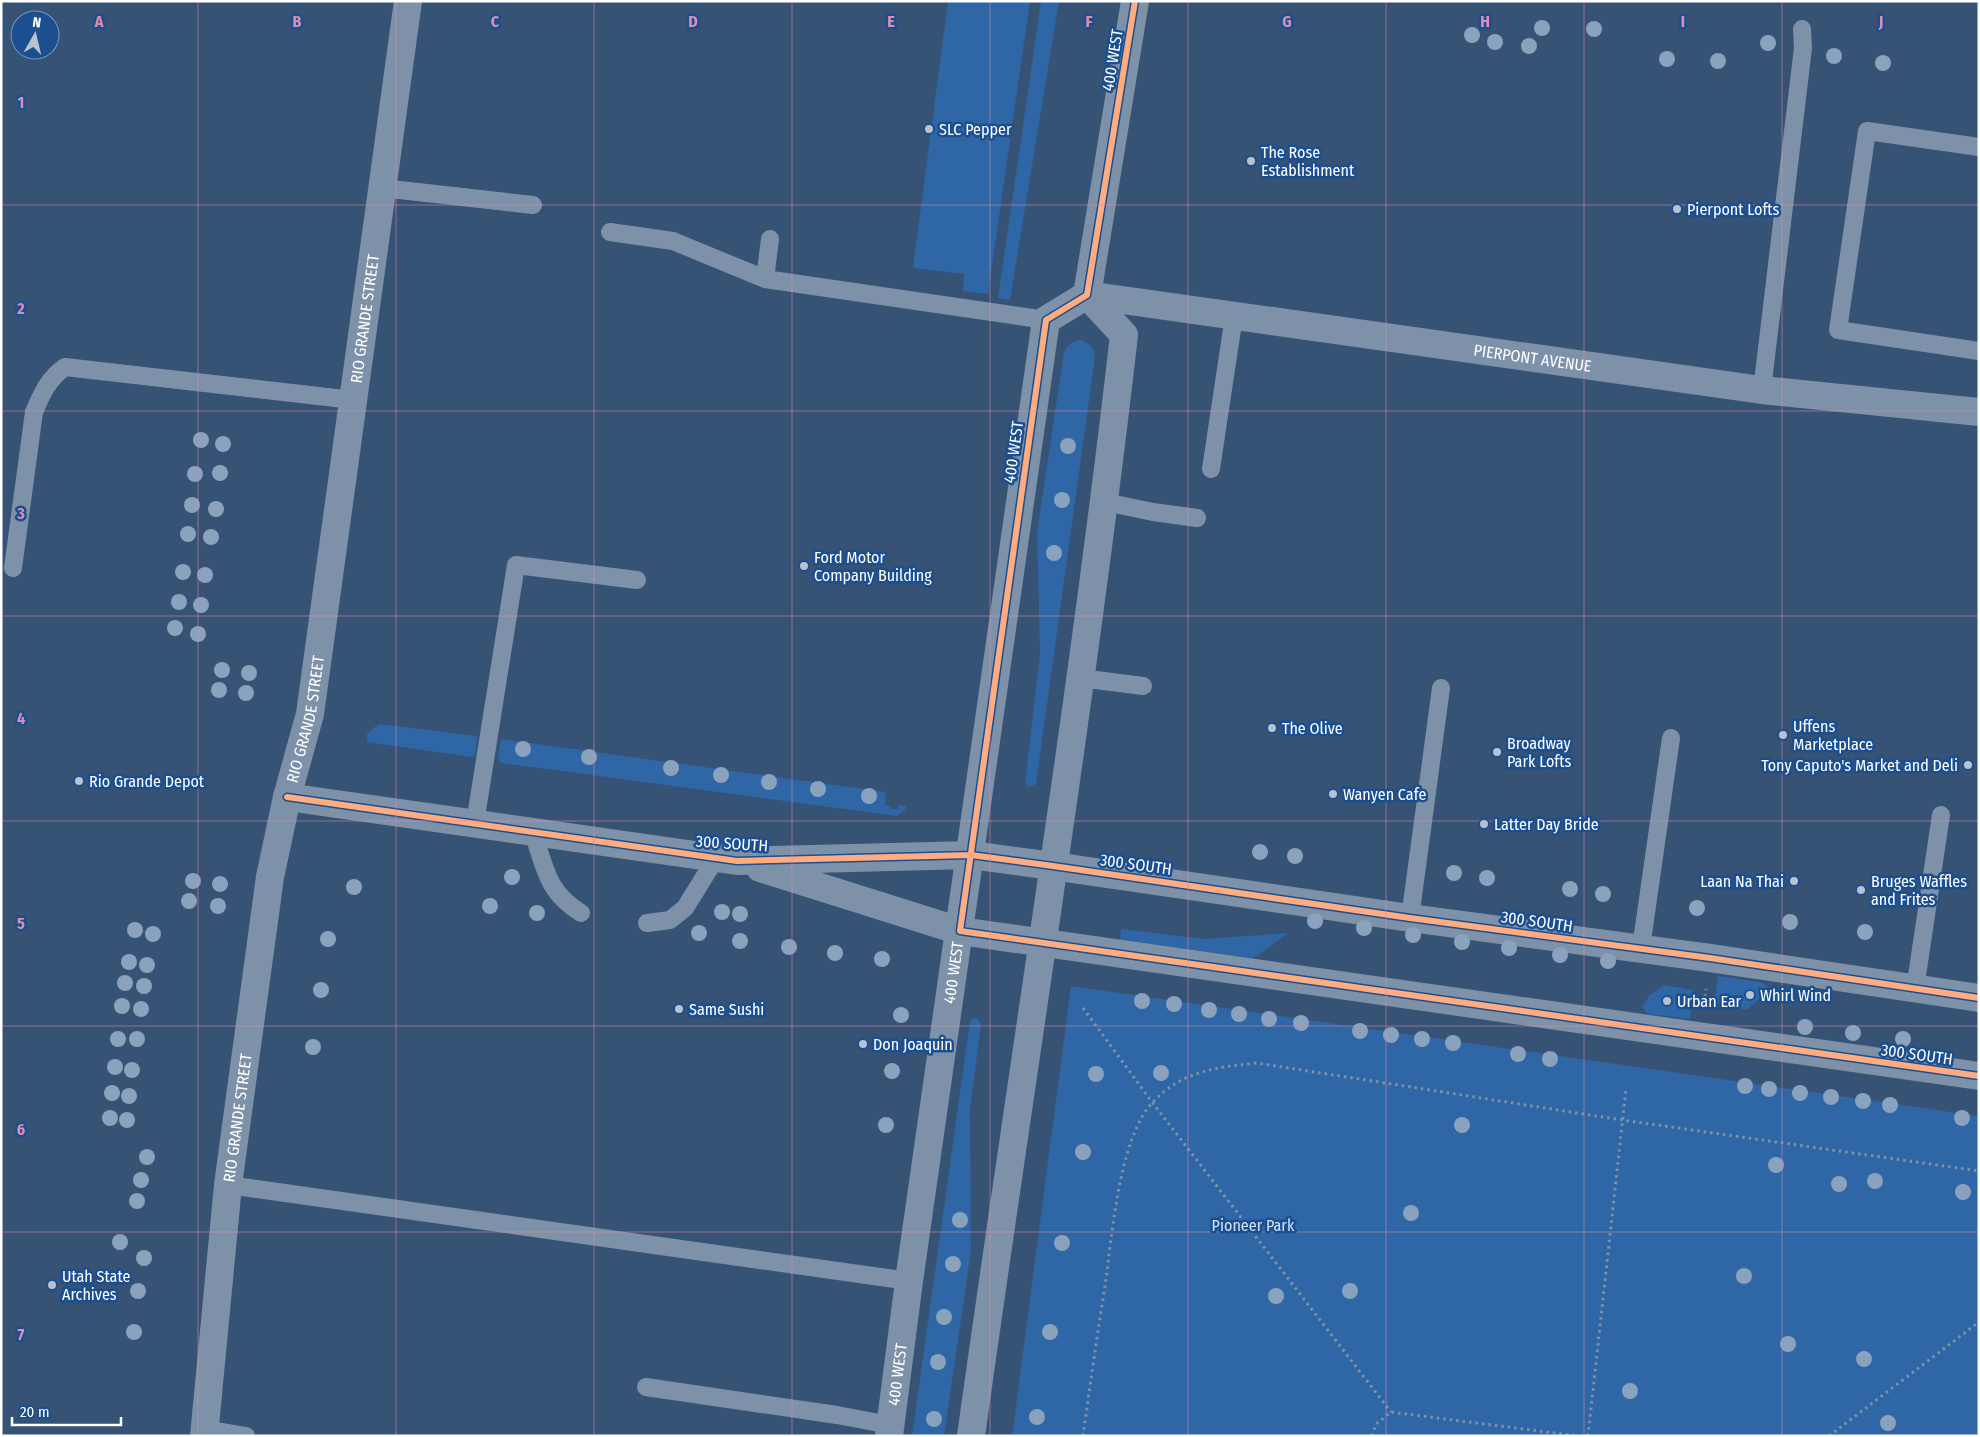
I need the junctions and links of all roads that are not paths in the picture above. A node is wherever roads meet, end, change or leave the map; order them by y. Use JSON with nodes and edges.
{"nodes":[{"id":1,"x":408,"y":1,"type":"edge"},
{"id":2,"x":1135,"y":1,"type":"edge"},
{"id":3,"x":1802,"y":29,"type":"dead end"},
{"id":4,"x":1979,"y":147,"type":"edge"},
{"id":5,"x":382,"y":188,"type":"junction"},
{"id":6,"x":533,"y":205,"type":"dead end"},
{"id":7,"x":610,"y":232,"type":"dead end"},
{"id":8,"x":770,"y":239,"type":"dead end"},
{"id":9,"x":765,"y":279,"type":"junction"},
{"id":10,"x":1087,"y":295,"type":"junction"},
{"id":11,"x":1234,"y":316,"type":"junction"},
{"id":12,"x":1046,"y":320,"type":"junction"},
{"id":13,"x":1979,"y":351,"type":"edge"},
{"id":14,"x":1762,"y":390,"type":"junction"},
{"id":15,"x":353,"y":400,"type":"junction"},
{"id":16,"x":1979,"y":412,"type":"edge"},
{"id":17,"x":1211,"y":469,"type":"dead end"},
{"id":18,"x":1105,"y":502,"type":"junction"},
{"id":19,"x":1197,"y":518,"type":"dead end"},
{"id":20,"x":13,"y":568,"type":"dead end"},
{"id":21,"x":637,"y":580,"type":"dead end"},
{"id":22,"x":1080,"y":678,"type":"junction"},
{"id":23,"x":1143,"y":686,"type":"dead end"},
{"id":24,"x":1441,"y":688,"type":"dead end"},
{"id":25,"x":1671,"y":738,"type":"dead end"},
{"id":26,"x":287,"y":797,"type":"junction"},
{"id":27,"x":1942,"y":815,"type":"dead end"},
{"id":28,"x":475,"y":824,"type":"junction"},
{"id":29,"x":533,"y":833,"type":"junction"},
{"id":30,"x":971,"y":855,"type":"junction"},
{"id":31,"x":727,"y":859,"type":"junction"},
{"id":32,"x":1053,"y":866,"type":"junction"},
{"id":33,"x":581,"y":913,"type":"dead end"},
{"id":34,"x":1410,"y":918,"type":"junction"},
{"id":35,"x":647,"y":923,"type":"dead end"},
{"id":36,"x":960,"y":931,"type":"junction"},
{"id":37,"x":1042,"y":943,"type":"junction"},
{"id":38,"x":1641,"y":948,"type":"junction"},
{"id":39,"x":1915,"y":989,"type":"junction"},
{"id":40,"x":1979,"y":998,"type":"edge"},
{"id":41,"x":1979,"y":1076,"type":"edge"},
{"id":42,"x":228,"y":1185,"type":"junction"},
{"id":43,"x":909,"y":1281,"type":"junction"},
{"id":44,"x":646,"y":1387,"type":"dead end"},
{"id":45,"x":890,"y":1430,"type":"edge"},
{"id":46,"x":204,"y":1433,"type":"edge"},
{"id":47,"x":246,"y":1436,"type":"edge"},
{"id":48,"x":971,"y":1436,"type":"edge"}],
"edges":[{"from":1,"to":5,"type":"street","name":"RIO GRANDE STREET"},
{"from":2,"to":10,"type":"street","name":"400 WEST"},
{"from":3,"to":14,"type":"lane"},
{"from":4,"to":13,"type":"lane"},
{"from":5,"to":6,"type":"lane"},
{"from":5,"to":15,"type":"street","name":"RIO GRANDE STREET"},
{"from":7,"to":9,"type":"lane"},
{"from":8,"to":9,"type":"lane"},
{"from":9,"to":12,"type":"lane"},
{"from":10,"to":11,"type":"street","name":"PIERPONT AVENUE"},
{"from":10,"to":12,"type":"street"},
{"from":10,"to":18,"type":"street"},
{"from":11,"to":14,"type":"street","name":"PIERPONT AVENUE"},
{"from":11,"to":17,"type":"lane"},
{"from":12,"to":30,"type":"street","name":"400 WEST"},
{"from":14,"to":16,"type":"street","name":"PIERPONT AVENUE"},
{"from":15,"to":20,"type":"lane"},
{"from":15,"to":26,"type":"street","name":"RIO GRANDE STREET"},
{"from":18,"to":19,"type":"lane"},
{"from":18,"to":22,"type":"street"},
{"from":21,"to":28,"type":"lane"},
{"from":22,"to":23,"type":"lane"},
{"from":22,"to":32,"type":"street"},
{"from":24,"to":34,"type":"lane"},
{"from":25,"to":38,"type":"lane"},
{"from":26,"to":28,"type":"street","name":"300 SOUTH"},
{"from":26,"to":42,"type":"street","name":"RIO GRANDE STREET"},
{"from":27,"to":39,"type":"lane"},
{"from":28,"to":29,"type":"street","name":"300 SOUTH"},
{"from":29,"to":31,"type":"street","name":"300 SOUTH"},
{"from":29,"to":33,"type":"lane"},
{"from":30,"to":31,"type":"street","name":"300 SOUTH"},
{"from":30,"to":32,"type":"street","name":"300 SOUTH"},
{"from":30,"to":36,"type":"street","name":"400 WEST"},
{"from":31,"to":35,"type":"lane"},
{"from":31,"to":36,"type":"street","name":"300 SOUTH"},
{"from":32,"to":34,"type":"street","name":"300 SOUTH"},
{"from":32,"to":37,"type":"street"},
{"from":34,"to":38,"type":"street","name":"300 SOUTH"},
{"from":36,"to":37,"type":"street","name":"300 SOUTH"},
{"from":36,"to":43,"type":"street","name":"400 WEST"},
{"from":37,"to":41,"type":"street","name":"300 SOUTH"},
{"from":37,"to":48,"type":"street"},
{"from":38,"to":39,"type":"street","name":"300 SOUTH"},
{"from":39,"to":40,"type":"street","name":"300 SOUTH"},
{"from":42,"to":43,"type":"lane"},
{"from":42,"to":46,"type":"street","name":"RIO GRANDE STREET"},
{"from":43,"to":45,"type":"street","name":"400 WEST"},
{"from":44,"to":45,"type":"lane"},
{"from":46,"to":47,"type":"lane"}]}
